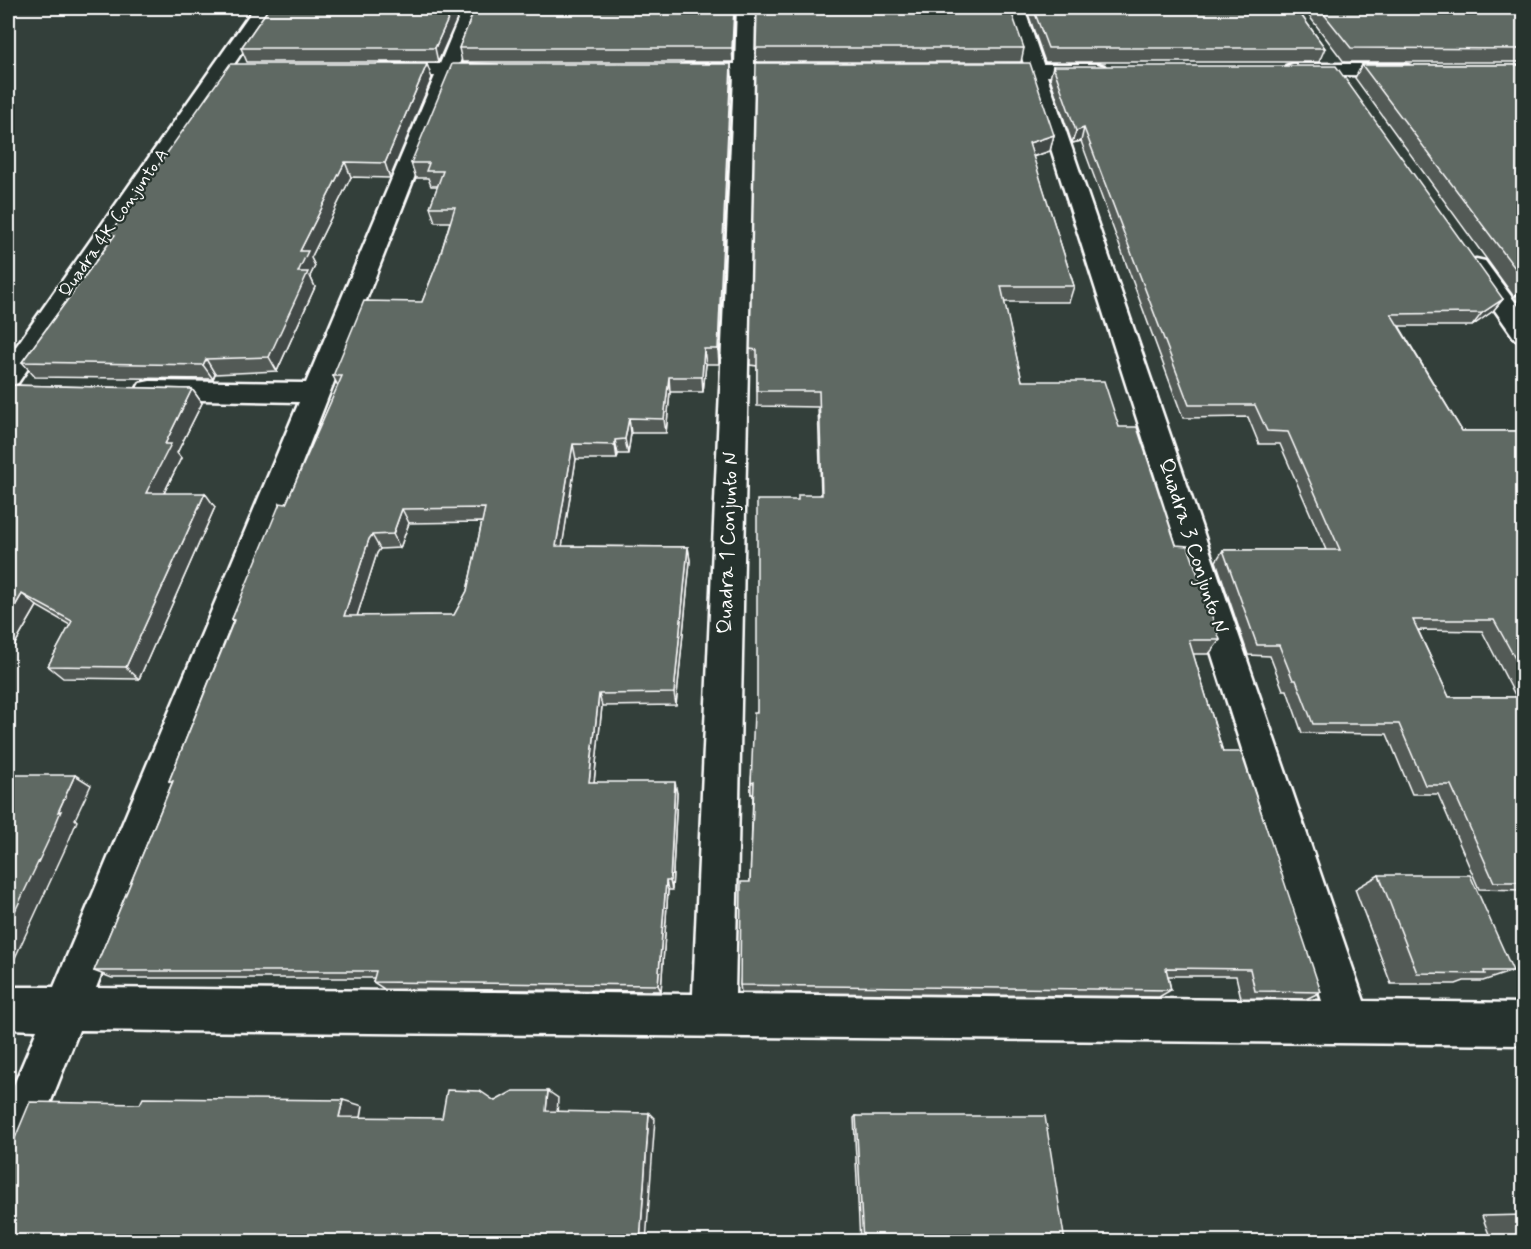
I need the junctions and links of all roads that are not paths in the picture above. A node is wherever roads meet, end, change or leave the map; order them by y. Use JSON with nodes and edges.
{"nodes":[{"id":1,"x":263,"y":8,"type":"edge"},
{"id":2,"x":472,"y":8,"type":"edge"},
{"id":3,"x":746,"y":8,"type":"edge"},
{"id":4,"x":1015,"y":8,"type":"edge"},
{"id":5,"x":1330,"y":61,"type":"junction"},
{"id":6,"x":220,"y":70,"type":"junction"},
{"id":7,"x":244,"y":70,"type":"edge"},
{"id":8,"x":363,"y":70,"type":"edge"},
{"id":9,"x":447,"y":70,"type":"junction"},
{"id":10,"x":518,"y":70,"type":"edge"},
{"id":11,"x":672,"y":70,"type":"edge"},
{"id":12,"x":744,"y":70,"type":"junction"},
{"id":13,"x":814,"y":70,"type":"edge"},
{"id":14,"x":966,"y":70,"type":"edge"},
{"id":15,"x":1036,"y":70,"type":"junction"},
{"id":16,"x":1117,"y":70,"type":"edge"},
{"id":17,"x":1279,"y":70,"type":"edge"},
{"id":18,"x":1418,"y":70,"type":"edge"},
{"id":19,"x":1350,"y":90,"type":"edge"},
{"id":20,"x":1461,"y":245,"type":"edge"},
{"id":21,"x":1524,"y":333,"type":"edge"},
{"id":22,"x":15,"y":384,"type":"edge"},
{"id":23,"x":126,"y":390,"type":"edge"},
{"id":24,"x":316,"y":393,"type":"junction"},
{"id":25,"x":8,"y":1008,"type":"edge"},
{"id":26,"x":67,"y":1008,"type":"junction"},
{"id":27,"x":713,"y":1016,"type":"junction"},
{"id":28,"x":1350,"y":1022,"type":"junction"},
{"id":29,"x":1524,"y":1024,"type":"edge"},
{"id":30,"x":8,"y":1153,"type":"edge"}],
"edges":[{"from":1,"to":6,"type":"street","name":"Quadra 4K Conjunto A"},
{"from":2,"to":9,"type":"street"},
{"from":3,"to":12,"type":"street","name":"Quadra 1 Conjunto N"},
{"from":4,"to":15,"type":"street","name":"Quadra 3 Conjunto N"},
{"from":5,"to":17,"type":"street"},
{"from":5,"to":18,"type":"street"},
{"from":5,"to":19,"type":"street"},
{"from":6,"to":7,"type":"street"},
{"from":6,"to":22,"type":"street","name":"Quadra 4K Conjunto A"},
{"from":8,"to":9,"type":"street"},
{"from":9,"to":10,"type":"street"},
{"from":9,"to":24,"type":"street"},
{"from":11,"to":12,"type":"street"},
{"from":12,"to":13,"type":"street"},
{"from":12,"to":27,"type":"street","name":"Quadra 1 Conjunto N"},
{"from":14,"to":15,"type":"street"},
{"from":15,"to":16,"type":"street"},
{"from":15,"to":28,"type":"street","name":"Quadra 3 Conjunto N"},
{"from":20,"to":21,"type":"street"},
{"from":23,"to":24,"type":"street"},
{"from":24,"to":26,"type":"street"},
{"from":25,"to":26,"type":"street"},
{"from":26,"to":27,"type":"street"},
{"from":26,"to":30,"type":"street"},
{"from":27,"to":28,"type":"street"},
{"from":28,"to":29,"type":"street"}]}
